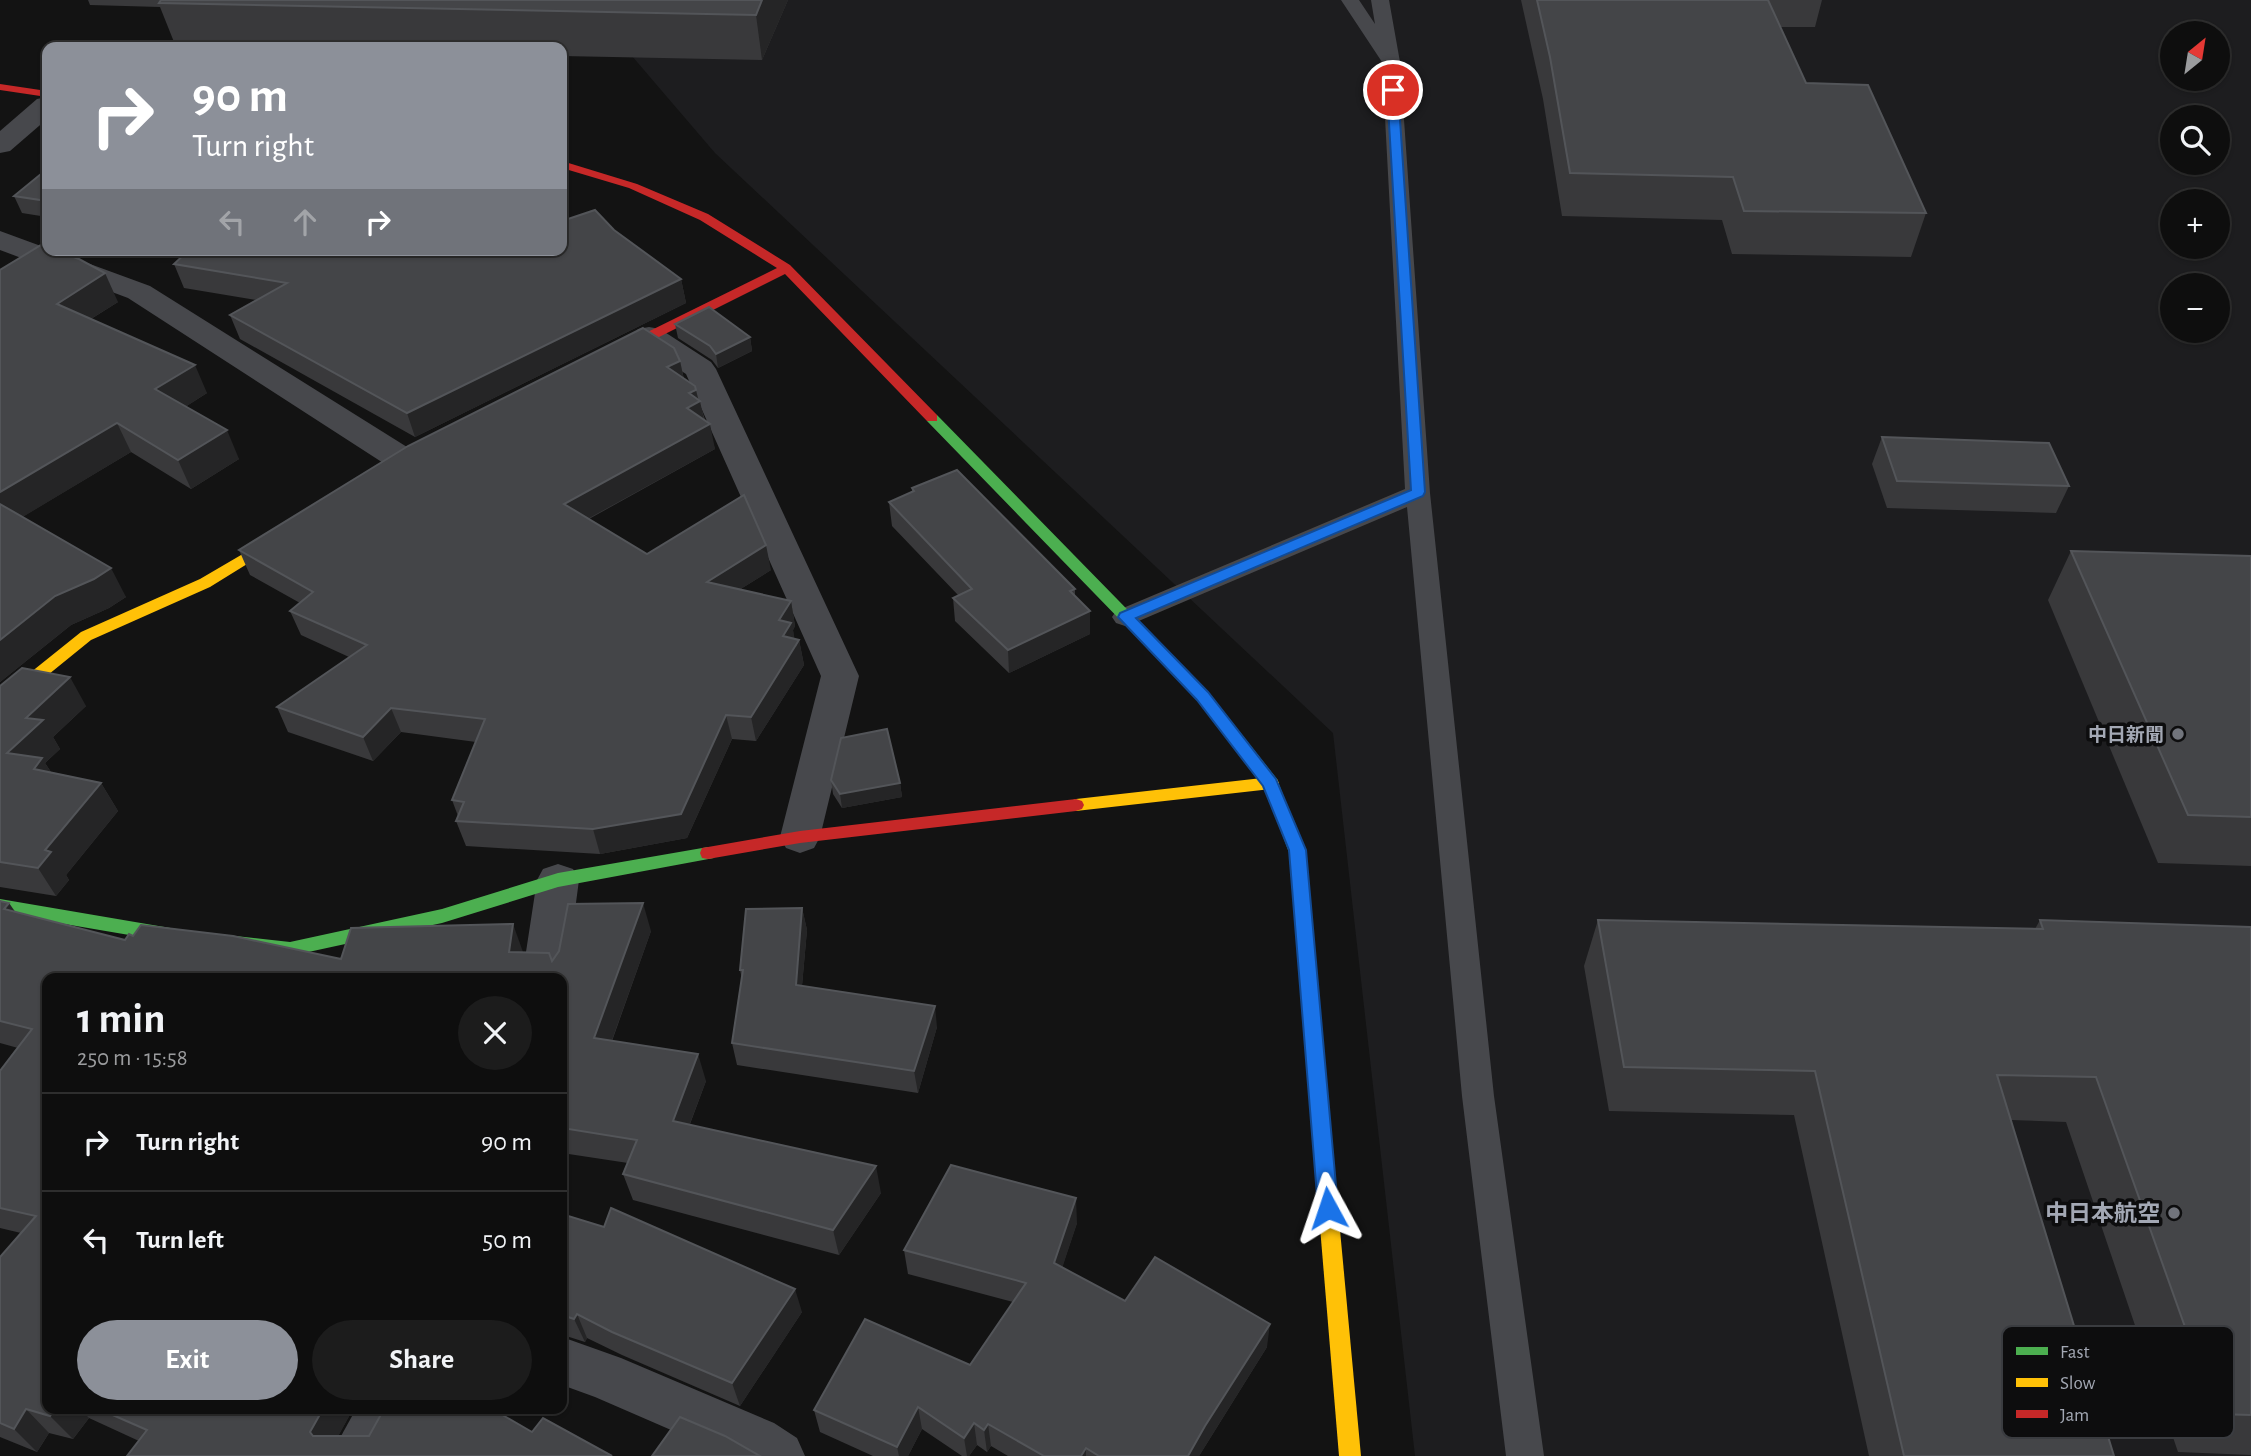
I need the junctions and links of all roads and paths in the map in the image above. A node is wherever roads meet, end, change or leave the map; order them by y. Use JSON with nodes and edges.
{"nodes":[{"id":1,"x":1350,"y":0,"type":"edge"},
{"id":2,"x":1380,"y":0,"type":"edge"},
{"id":3,"x":1391,"y":62,"type":"junction"},
{"id":4,"x":0,"y":87,"type":"edge"},
{"id":5,"x":42,"y":93,"type":"edge"},
{"id":6,"x":42,"y":109,"type":"edge"},
{"id":7,"x":0,"y":145,"type":"edge"},
{"id":8,"x":567,"y":166,"type":"edge"},
{"id":9,"x":0,"y":240,"type":"edge"},
{"id":10,"x":42,"y":256,"type":"edge"},
{"id":11,"x":43,"y":256,"type":"edge"},
{"id":12,"x":786,"y":268,"type":"junction"},
{"id":13,"x":649,"y":336,"type":"junction"},
{"id":14,"x":588,"y":367,"type":"edge"},
{"id":15,"x":403,"y":461,"type":"edge"},
{"id":16,"x":1418,"y":492,"type":"junction"},
{"id":17,"x":298,"y":525,"type":"edge"},
{"id":18,"x":1125,"y":617,"type":"junction"},
{"id":19,"x":0,"y":705,"type":"edge"},
{"id":20,"x":1271,"y":783,"type":"junction"},
{"id":21,"x":800,"y":837,"type":"junction"},
{"id":22,"x":558,"y":880,"type":"junction"},
{"id":23,"x":0,"y":906,"type":"edge"},
{"id":24,"x":545,"y":973,"type":"edge"},
{"id":25,"x":567,"y":1363,"type":"edge"},
{"id":26,"x":382,"y":1414,"type":"edge"},
{"id":27,"x":356,"y":1456,"type":"edge"},
{"id":28,"x":779,"y":1456,"type":"edge"},
{"id":29,"x":1350,"y":1456,"type":"edge"},
{"id":30,"x":1525,"y":1456,"type":"edge"}],
"edges":[{"from":1,"to":3,"type":"lane"},
{"from":2,"to":3,"type":"lane"},
{"from":3,"to":16,"type":"lane"},
{"from":4,"to":5,"type":"street"},
{"from":6,"to":7,"type":"street"},
{"from":8,"to":12,"type":"street"},
{"from":9,"to":10,"type":"street"},
{"from":11,"to":15,"type":"street"},
{"from":12,"to":13,"type":"street"},
{"from":12,"to":18,"type":"street"},
{"from":13,"to":14,"type":"street"},
{"from":13,"to":21,"type":"street"},
{"from":16,"to":18,"type":"lane"},
{"from":16,"to":30,"type":"lane"},
{"from":17,"to":19,"type":"street"},
{"from":18,"to":20,"type":"street"},
{"from":20,"to":21,"type":"street"},
{"from":20,"to":29,"type":"street"},
{"from":21,"to":22,"type":"street"},
{"from":22,"to":23,"type":"street"},
{"from":22,"to":24,"type":"street"},
{"from":25,"to":28,"type":"street"},
{"from":26,"to":27,"type":"street"}]}
